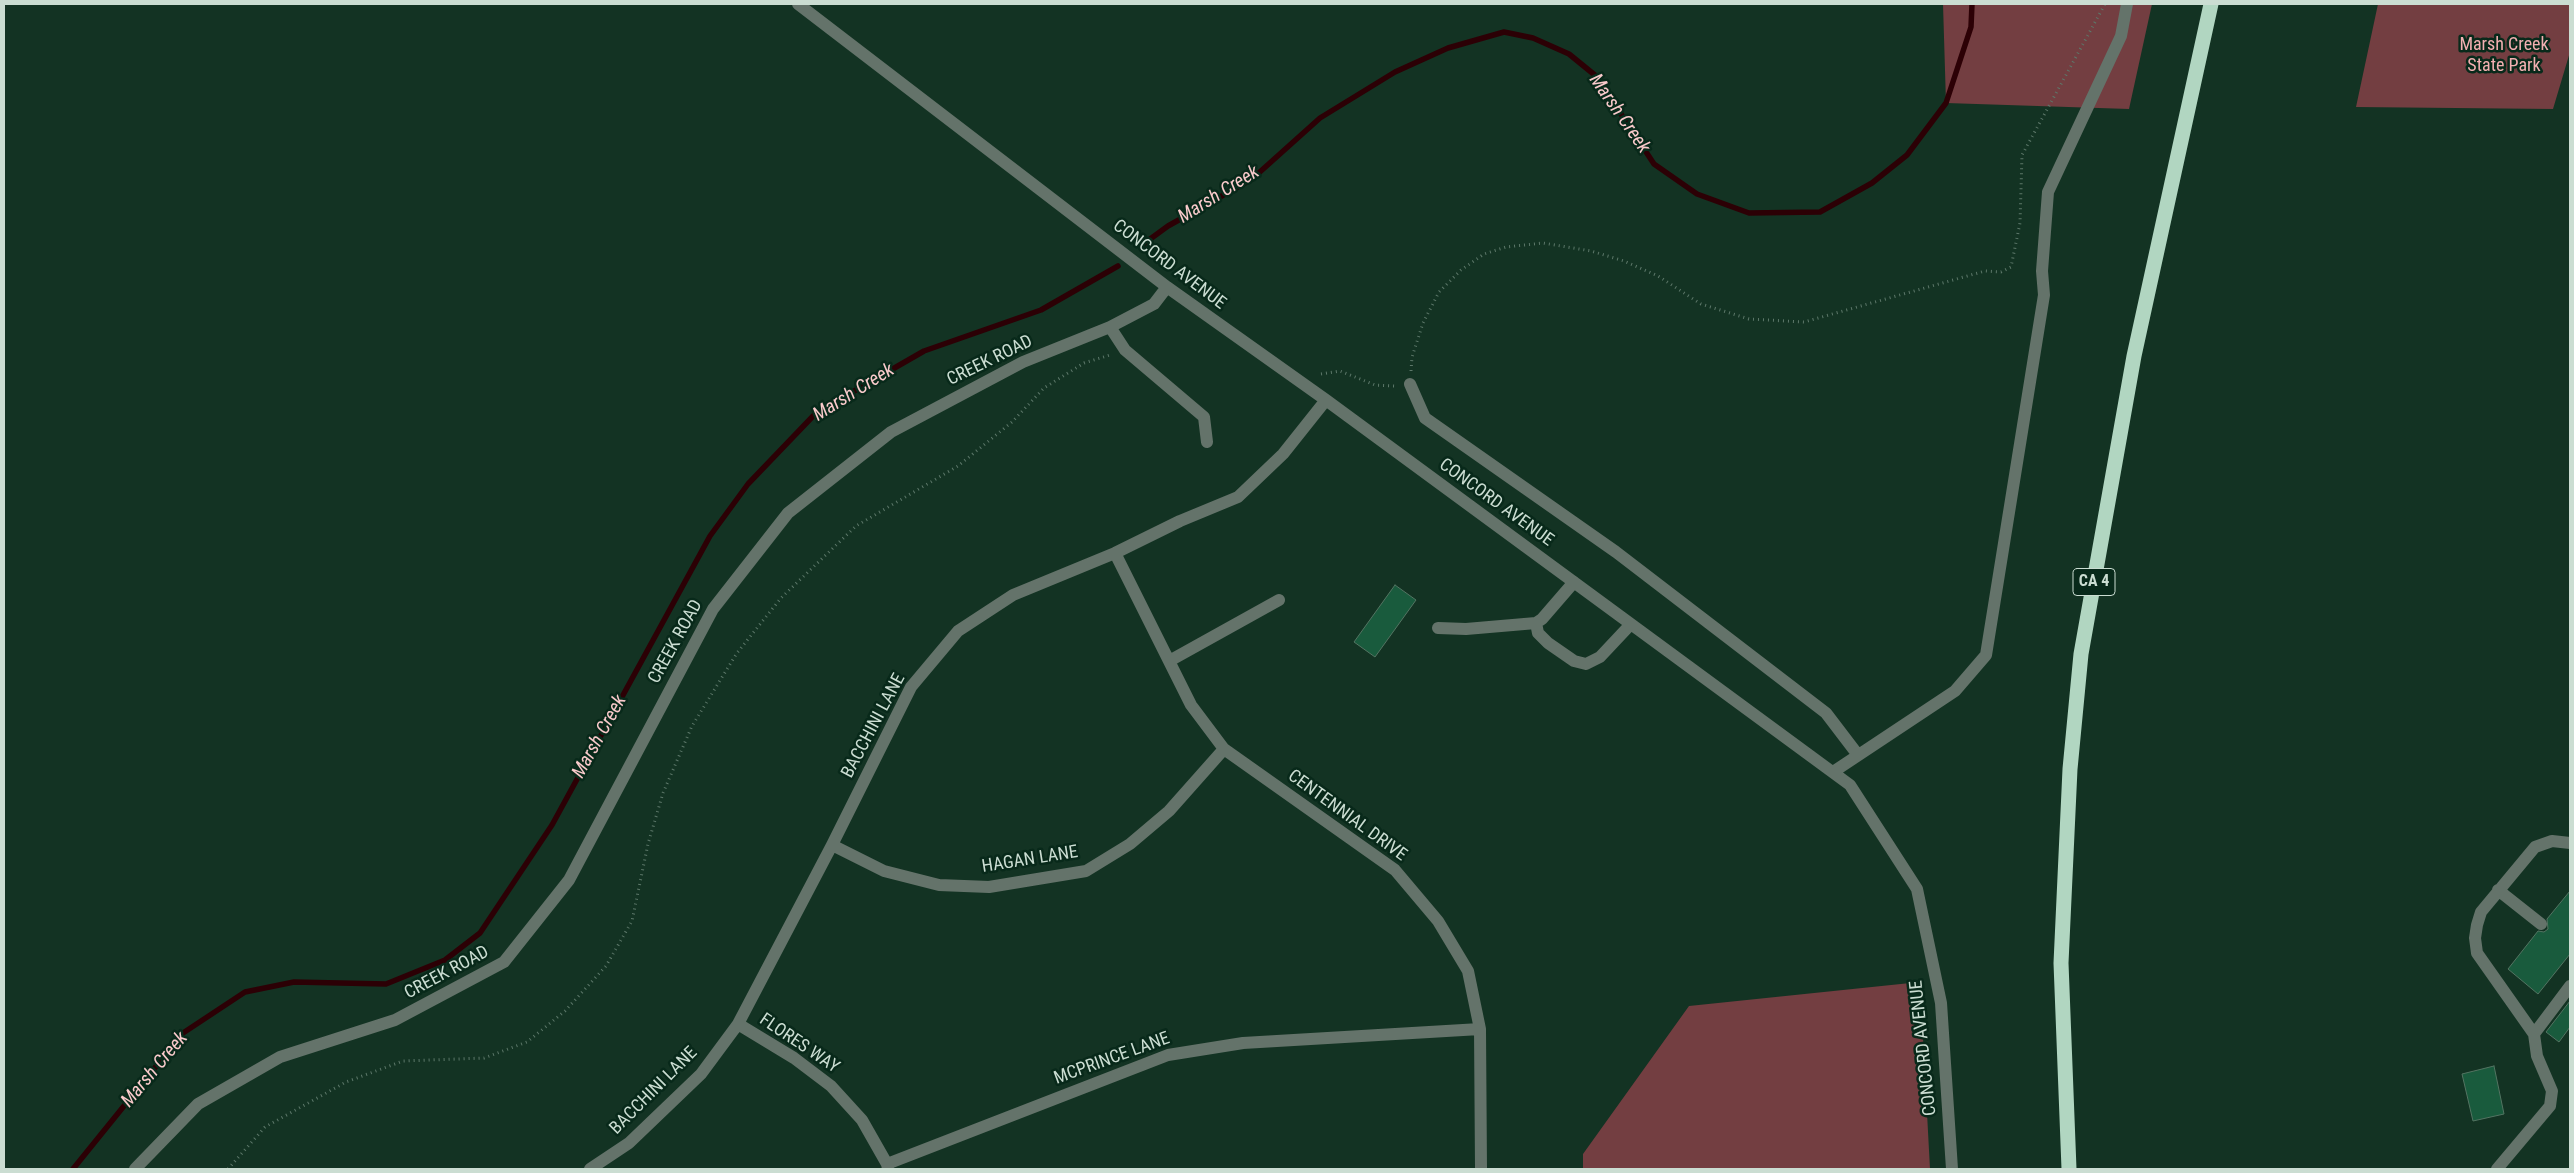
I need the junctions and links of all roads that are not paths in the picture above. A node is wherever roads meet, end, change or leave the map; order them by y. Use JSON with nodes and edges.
{"nodes":[{"id":1,"x":798,"y":4,"type":"edge"},
{"id":2,"x":2128,"y":4,"type":"edge"},
{"id":3,"x":2211,"y":4,"type":"edge"},
{"id":4,"x":1167,"y":287,"type":"junction"},
{"id":5,"x":1110,"y":327,"type":"junction"},
{"id":6,"x":1410,"y":384,"type":"road end"},
{"id":7,"x":1326,"y":400,"type":"junction"},
{"id":8,"x":1207,"y":442,"type":"dead end"},
{"id":9,"x":1115,"y":553,"type":"junction"},
{"id":10,"x":1574,"y":582,"type":"junction"},
{"id":11,"x":1279,"y":600,"type":"dead end"},
{"id":12,"x":1536,"y":623,"type":"junction"},
{"id":13,"x":1631,"y":624,"type":"junction"},
{"id":14,"x":1438,"y":628,"type":"dead end"},
{"id":15,"x":1171,"y":660,"type":"junction"},
{"id":16,"x":1224,"y":749,"type":"junction"},
{"id":17,"x":1858,"y":755,"type":"junction"},
{"id":18,"x":1833,"y":772,"type":"junction"},
{"id":19,"x":2570,"y":843,"type":"edge"},
{"id":20,"x":832,"y":845,"type":"junction"},
{"id":21,"x":2498,"y":890,"type":"junction"},
{"id":22,"x":2541,"y":924,"type":"dead end"},
{"id":23,"x":2570,"y":986,"type":"edge"},
{"id":24,"x":738,"y":1024,"type":"junction"},
{"id":25,"x":1480,"y":1029,"type":"junction"},
{"id":26,"x":2534,"y":1034,"type":"junction"},
{"id":27,"x":887,"y":1166,"type":"edge"},
{"id":28,"x":135,"y":1169,"type":"edge"},
{"id":29,"x":590,"y":1169,"type":"edge"},
{"id":30,"x":1481,"y":1169,"type":"edge"},
{"id":31,"x":1952,"y":1169,"type":"edge"},
{"id":32,"x":2069,"y":1169,"type":"edge"},
{"id":33,"x":2497,"y":1169,"type":"edge"}],
"edges":[{"from":1,"to":4,"type":"street","name":"CONCORD AVENUE"},
{"from":2,"to":17,"type":"street"},
{"from":3,"to":32,"type":"highway","number":"CA 4"},
{"from":4,"to":5,"type":"street","name":"CREEK ROAD"},
{"from":4,"to":7,"type":"street","name":"CONCORD AVENUE"},
{"from":5,"to":8,"type":"street"},
{"from":5,"to":28,"type":"street","name":"CREEK ROAD"},
{"from":6,"to":17,"type":"street"},
{"from":7,"to":9,"type":"street","name":"BACCHINI LANE"},
{"from":7,"to":10,"type":"street","name":"CONCORD AVENUE"},
{"from":9,"to":15,"type":"street","name":"CENTENNIAL DRIVE"},
{"from":9,"to":20,"type":"street","name":"BACCHINI LANE"},
{"from":10,"to":12,"type":"street"},
{"from":10,"to":13,"type":"street","name":"CONCORD AVENUE"},
{"from":11,"to":15,"type":"street"},
{"from":12,"to":13,"type":"street"},
{"from":12,"to":14,"type":"street"},
{"from":13,"to":18,"type":"street","name":"CONCORD AVENUE"},
{"from":15,"to":16,"type":"street","name":"CENTENNIAL DRIVE"},
{"from":16,"to":20,"type":"street","name":"HAGAN LANE"},
{"from":16,"to":25,"type":"street","name":"CENTENNIAL DRIVE"},
{"from":17,"to":18,"type":"street"},
{"from":18,"to":31,"type":"street","name":"CONCORD AVENUE"},
{"from":19,"to":21,"type":"street"},
{"from":20,"to":24,"type":"street","name":"BACCHINI LANE"},
{"from":21,"to":22,"type":"street"},
{"from":21,"to":26,"type":"street"},
{"from":23,"to":26,"type":"street"},
{"from":24,"to":27,"type":"street","name":"FLORES WAY"},
{"from":24,"to":29,"type":"street","name":"BACCHINI LANE"},
{"from":25,"to":27,"type":"street","name":"MCPRINCE LANE"},
{"from":25,"to":30,"type":"street","name":"CENTENNIAL DRIVE"},
{"from":26,"to":33,"type":"street"}]}
